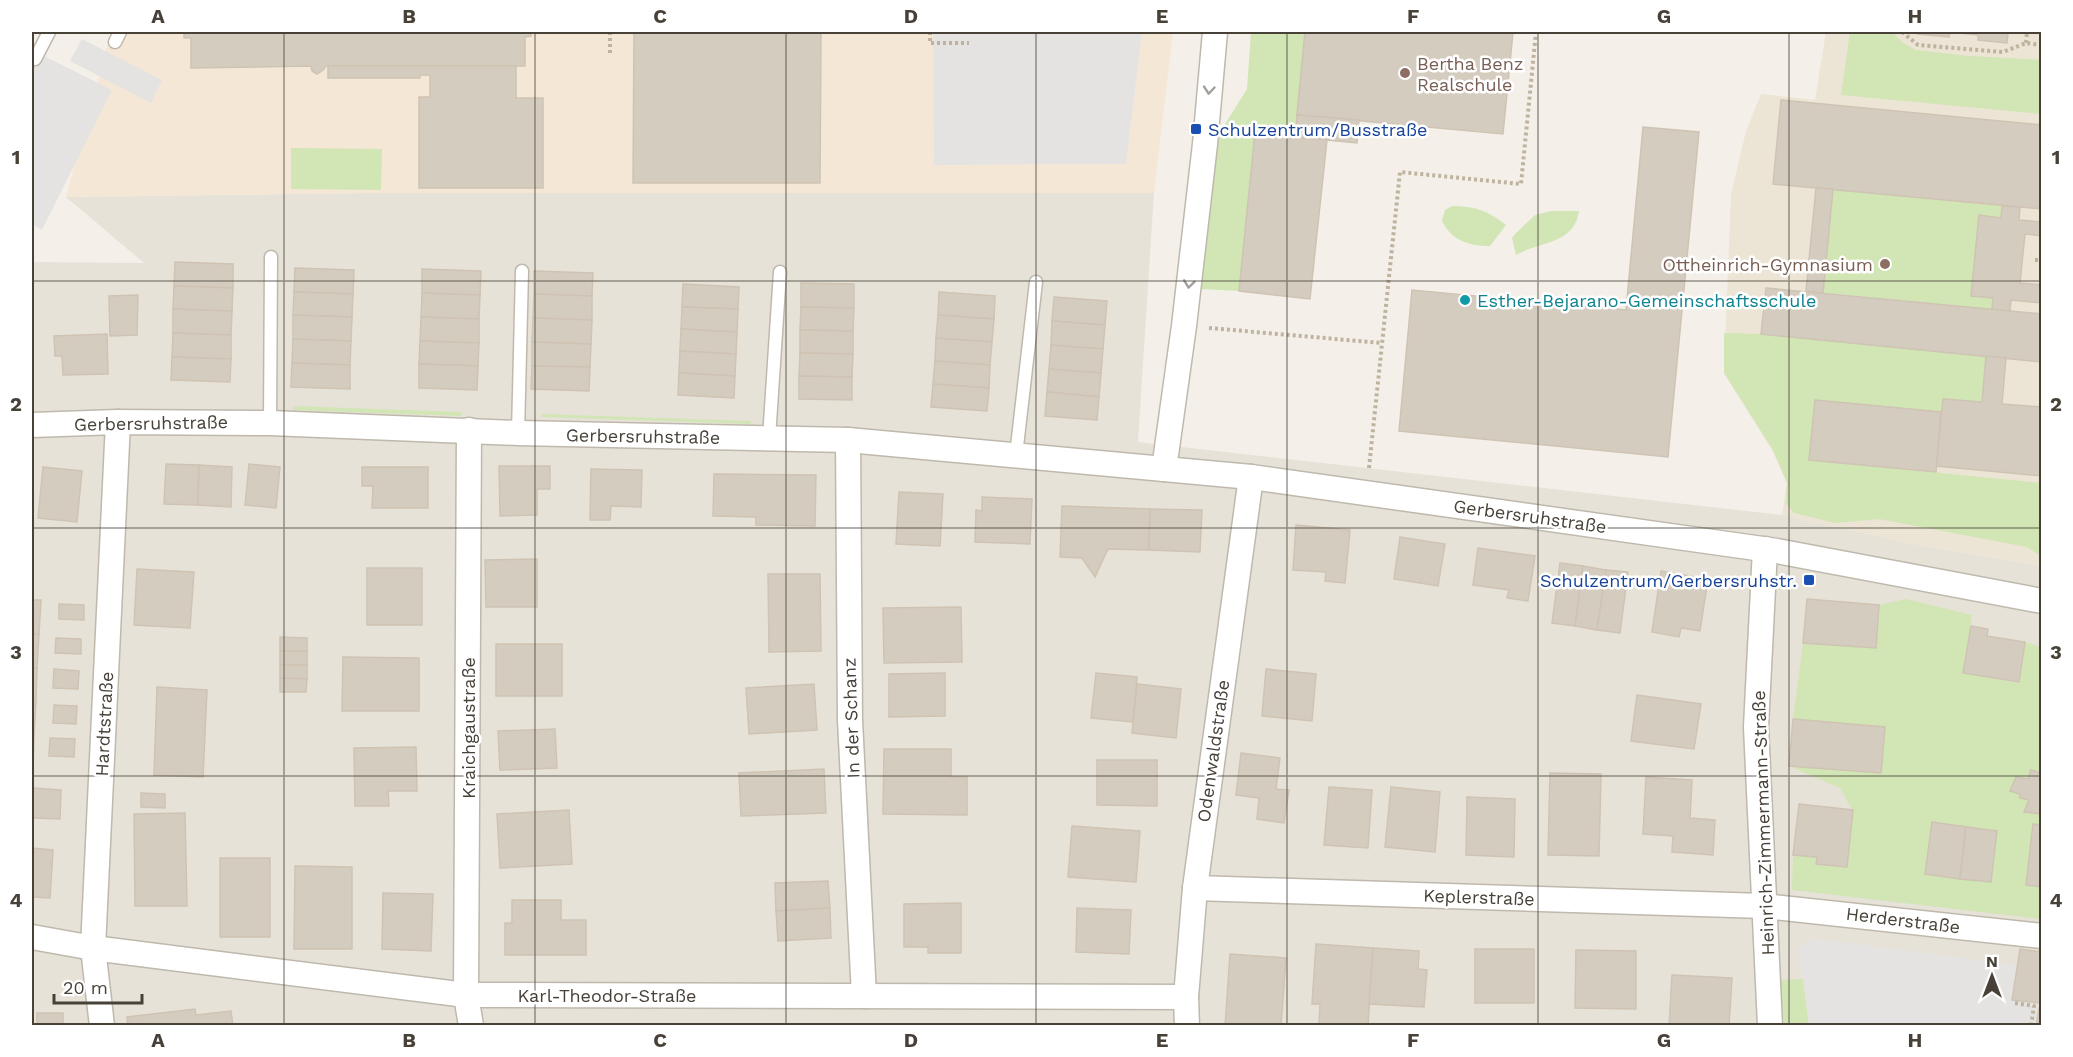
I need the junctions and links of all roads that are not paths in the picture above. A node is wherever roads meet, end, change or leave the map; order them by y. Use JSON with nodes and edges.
{"nodes":[{"id":1,"x":49,"y":32,"type":"edge"},
{"id":2,"x":1215,"y":32,"type":"edge"},
{"id":3,"x":35,"y":59,"type":"dead end"},
{"id":4,"x":271,"y":257,"type":"dead end"},
{"id":5,"x":522,"y":271,"type":"dead end"},
{"id":6,"x":780,"y":272,"type":"dead end"},
{"id":7,"x":1036,"y":282,"type":"dead end"},
{"id":8,"x":118,"y":422,"type":"junction"},
{"id":9,"x":270,"y":423,"type":"junction"},
{"id":10,"x":32,"y":425,"type":"edge"},
{"id":11,"x":470,"y":430,"type":"junction"},
{"id":12,"x":518,"y":433,"type":"junction"},
{"id":13,"x":769,"y":438,"type":"junction"},
{"id":14,"x":848,"y":440,"type":"junction"},
{"id":15,"x":1016,"y":455,"type":"junction"},
{"id":16,"x":1164,"y":469,"type":"junction"},
{"id":17,"x":1251,"y":477,"type":"junction"},
{"id":18,"x":1765,"y":549,"type":"junction"},
{"id":19,"x":2042,"y":601,"type":"edge"},
{"id":20,"x":1195,"y":888,"type":"junction"},
{"id":21,"x":1764,"y":906,"type":"junction"},
{"id":22,"x":2042,"y":936,"type":"edge"},
{"id":23,"x":32,"y":937,"type":"edge"},
{"id":24,"x":93,"y":948,"type":"junction"},
{"id":25,"x":466,"y":995,"type":"junction"},
{"id":26,"x":864,"y":996,"type":"junction"},
{"id":27,"x":1186,"y":997,"type":"junction"},
{"id":28,"x":102,"y":1026,"type":"edge"},
{"id":29,"x":471,"y":1026,"type":"edge"},
{"id":30,"x":1187,"y":1026,"type":"edge"},
{"id":31,"x":1770,"y":1026,"type":"edge"}],
"edges":[{"from":1,"to":3,"type":"lane"},
{"from":2,"to":16,"type":"street","one_way":true},
{"from":4,"to":9,"type":"lane"},
{"from":5,"to":12,"type":"lane"},
{"from":6,"to":13,"type":"lane"},
{"from":7,"to":15,"type":"lane"},
{"from":8,"to":9,"type":"street","name":"Gerbersruhstraße"},
{"from":8,"to":10,"type":"street","name":"Gerbersruhstraße"},
{"from":8,"to":24,"type":"street","name":"Hardtstraße"},
{"from":9,"to":11,"type":"street","name":"Gerbersruhstraße"},
{"from":11,"to":12,"type":"street","name":"Gerbersruhstraße"},
{"from":11,"to":25,"type":"street","name":"Kraichgaustraße"},
{"from":12,"to":13,"type":"street","name":"Gerbersruhstraße"},
{"from":13,"to":14,"type":"street","name":"Gerbersruhstraße"},
{"from":14,"to":15,"type":"street","name":"Gerbersruhstraße"},
{"from":14,"to":26,"type":"street","name":"In der Schanz"},
{"from":15,"to":16,"type":"street","name":"Gerbersruhstraße"},
{"from":16,"to":17,"type":"street","name":"Gerbersruhstraße"},
{"from":17,"to":18,"type":"street","name":"Gerbersruhstraße"},
{"from":17,"to":20,"type":"street","name":"Odenwaldstraße"},
{"from":18,"to":19,"type":"street","name":"Gerbersruhstraße"},
{"from":18,"to":21,"type":"street","name":"Heinrich-Zimmermann-Straße"},
{"from":20,"to":21,"type":"street","name":"Keplerstraße"},
{"from":20,"to":27,"type":"street","name":"Odenwaldstraße"},
{"from":21,"to":22,"type":"street","name":"Herderstraße"},
{"from":21,"to":31,"type":"street","name":"Heinrich-Zimmermann-Straße"},
{"from":23,"to":24,"type":"street","name":"Karl-Theodor-Straße"},
{"from":24,"to":25,"type":"street","name":"Karl-Theodor-Straße"},
{"from":24,"to":28,"type":"street","name":"Hardtstraße"},
{"from":25,"to":26,"type":"street","name":"Karl-Theodor-Straße"},
{"from":25,"to":29,"type":"street","name":"Kraichgaustraße"},
{"from":26,"to":27,"type":"street","name":"Karl-Theodor-Straße"},
{"from":27,"to":30,"type":"street","name":"Odenwaldstraße"}]}
